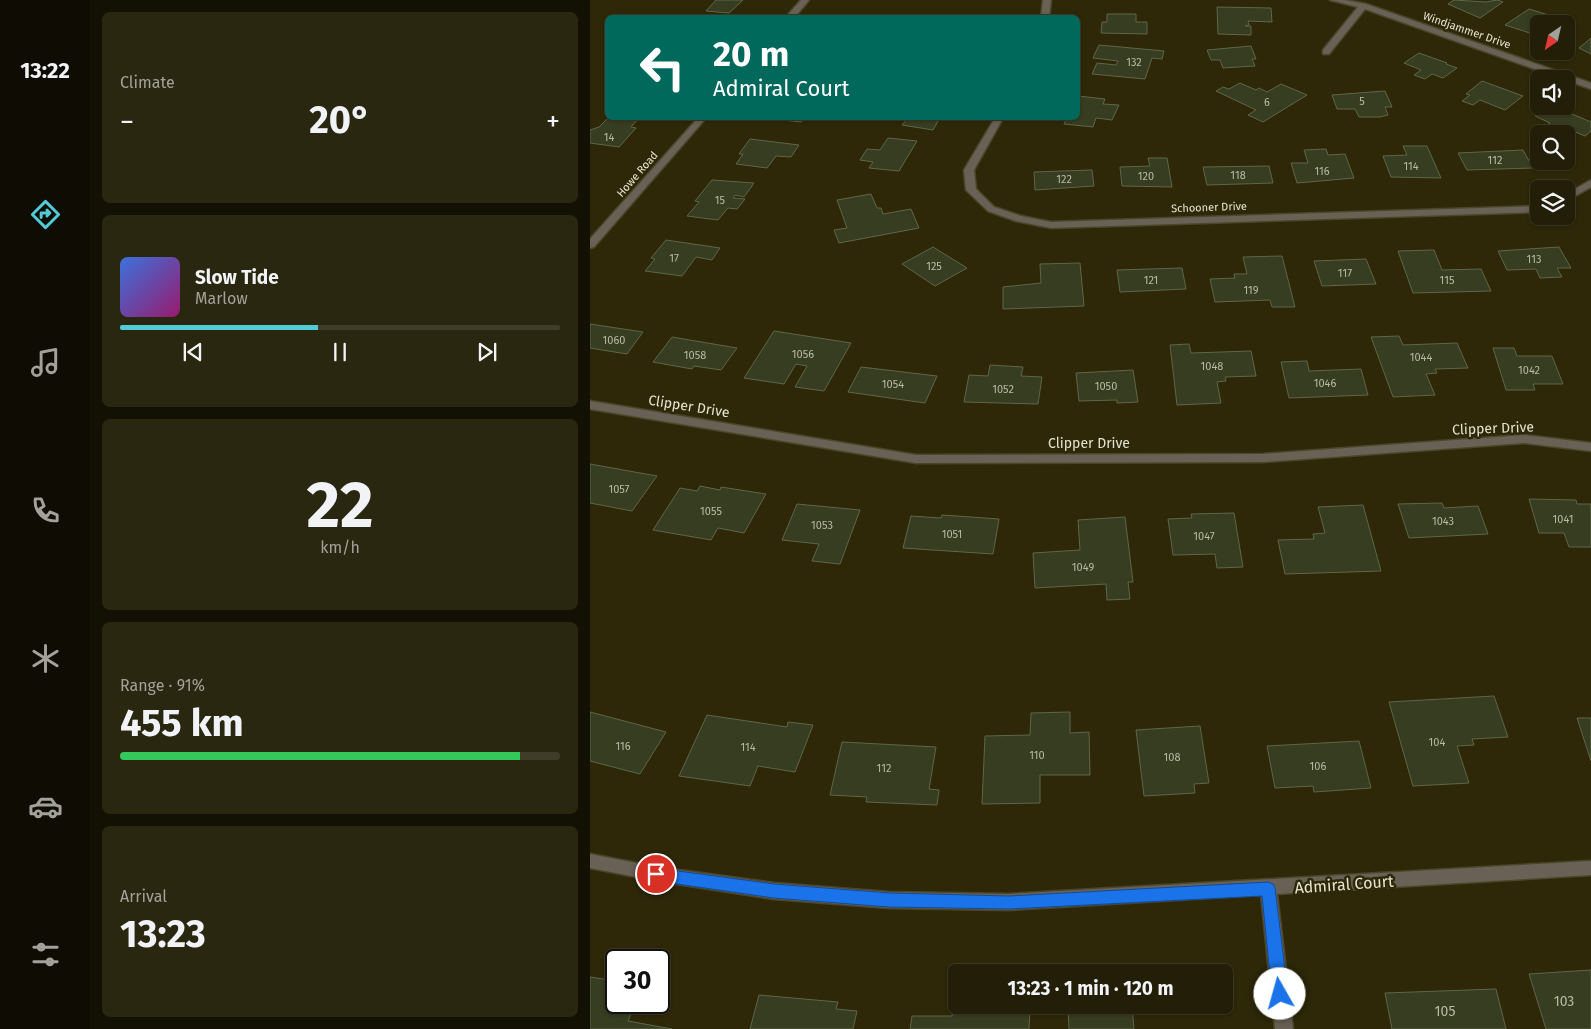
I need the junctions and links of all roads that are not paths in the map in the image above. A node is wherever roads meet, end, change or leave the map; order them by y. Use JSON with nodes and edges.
{"nodes":[{"id":1,"x":805,"y":0,"type":"edge"},
{"id":2,"x":1046,"y":0,"type":"edge"},
{"id":3,"x":1334,"y":0,"type":"edge"},
{"id":4,"x":1363,"y":6,"type":"junction"},
{"id":5,"x":792,"y":15,"type":"edge"},
{"id":6,"x":1046,"y":15,"type":"edge"},
{"id":7,"x":1326,"y":52,"type":"dead end"},
{"id":8,"x":1591,"y":86,"type":"edge"},
{"id":9,"x":700,"y":120,"type":"edge"},
{"id":10,"x":998,"y":120,"type":"edge"},
{"id":11,"x":1591,"y":183,"type":"edge"},
{"id":12,"x":1575,"y":193,"type":"edge"},
{"id":13,"x":1530,"y":208,"type":"edge"},
{"id":14,"x":590,"y":245,"type":"edge"},
{"id":15,"x":590,"y":405,"type":"edge"},
{"id":16,"x":1591,"y":447,"type":"edge"},
{"id":17,"x":590,"y":861,"type":"edge"},
{"id":18,"x":1591,"y":868,"type":"edge"},
{"id":19,"x":1268,"y":888,"type":"junction"},
{"id":20,"x":1284,"y":1029,"type":"edge"}],
"edges":[{"from":1,"to":5,"type":"street"},
{"from":2,"to":6,"type":"street"},
{"from":3,"to":4,"type":"street","name":"Windjammer Drive"},
{"from":4,"to":7,"type":"street"},
{"from":4,"to":8,"type":"street","name":"Windjammer Drive"},
{"from":9,"to":14,"type":"street","name":"Howe Road"},
{"from":10,"to":13,"type":"street","name":"Schooner Drive"},
{"from":11,"to":12,"type":"street"},
{"from":15,"to":16,"type":"street","name":"Clipper Drive"},
{"from":17,"to":19,"type":"street","name":"Admiral Court"},
{"from":18,"to":19,"type":"street","name":"Admiral Court"},
{"from":19,"to":20,"type":"street"}]}
